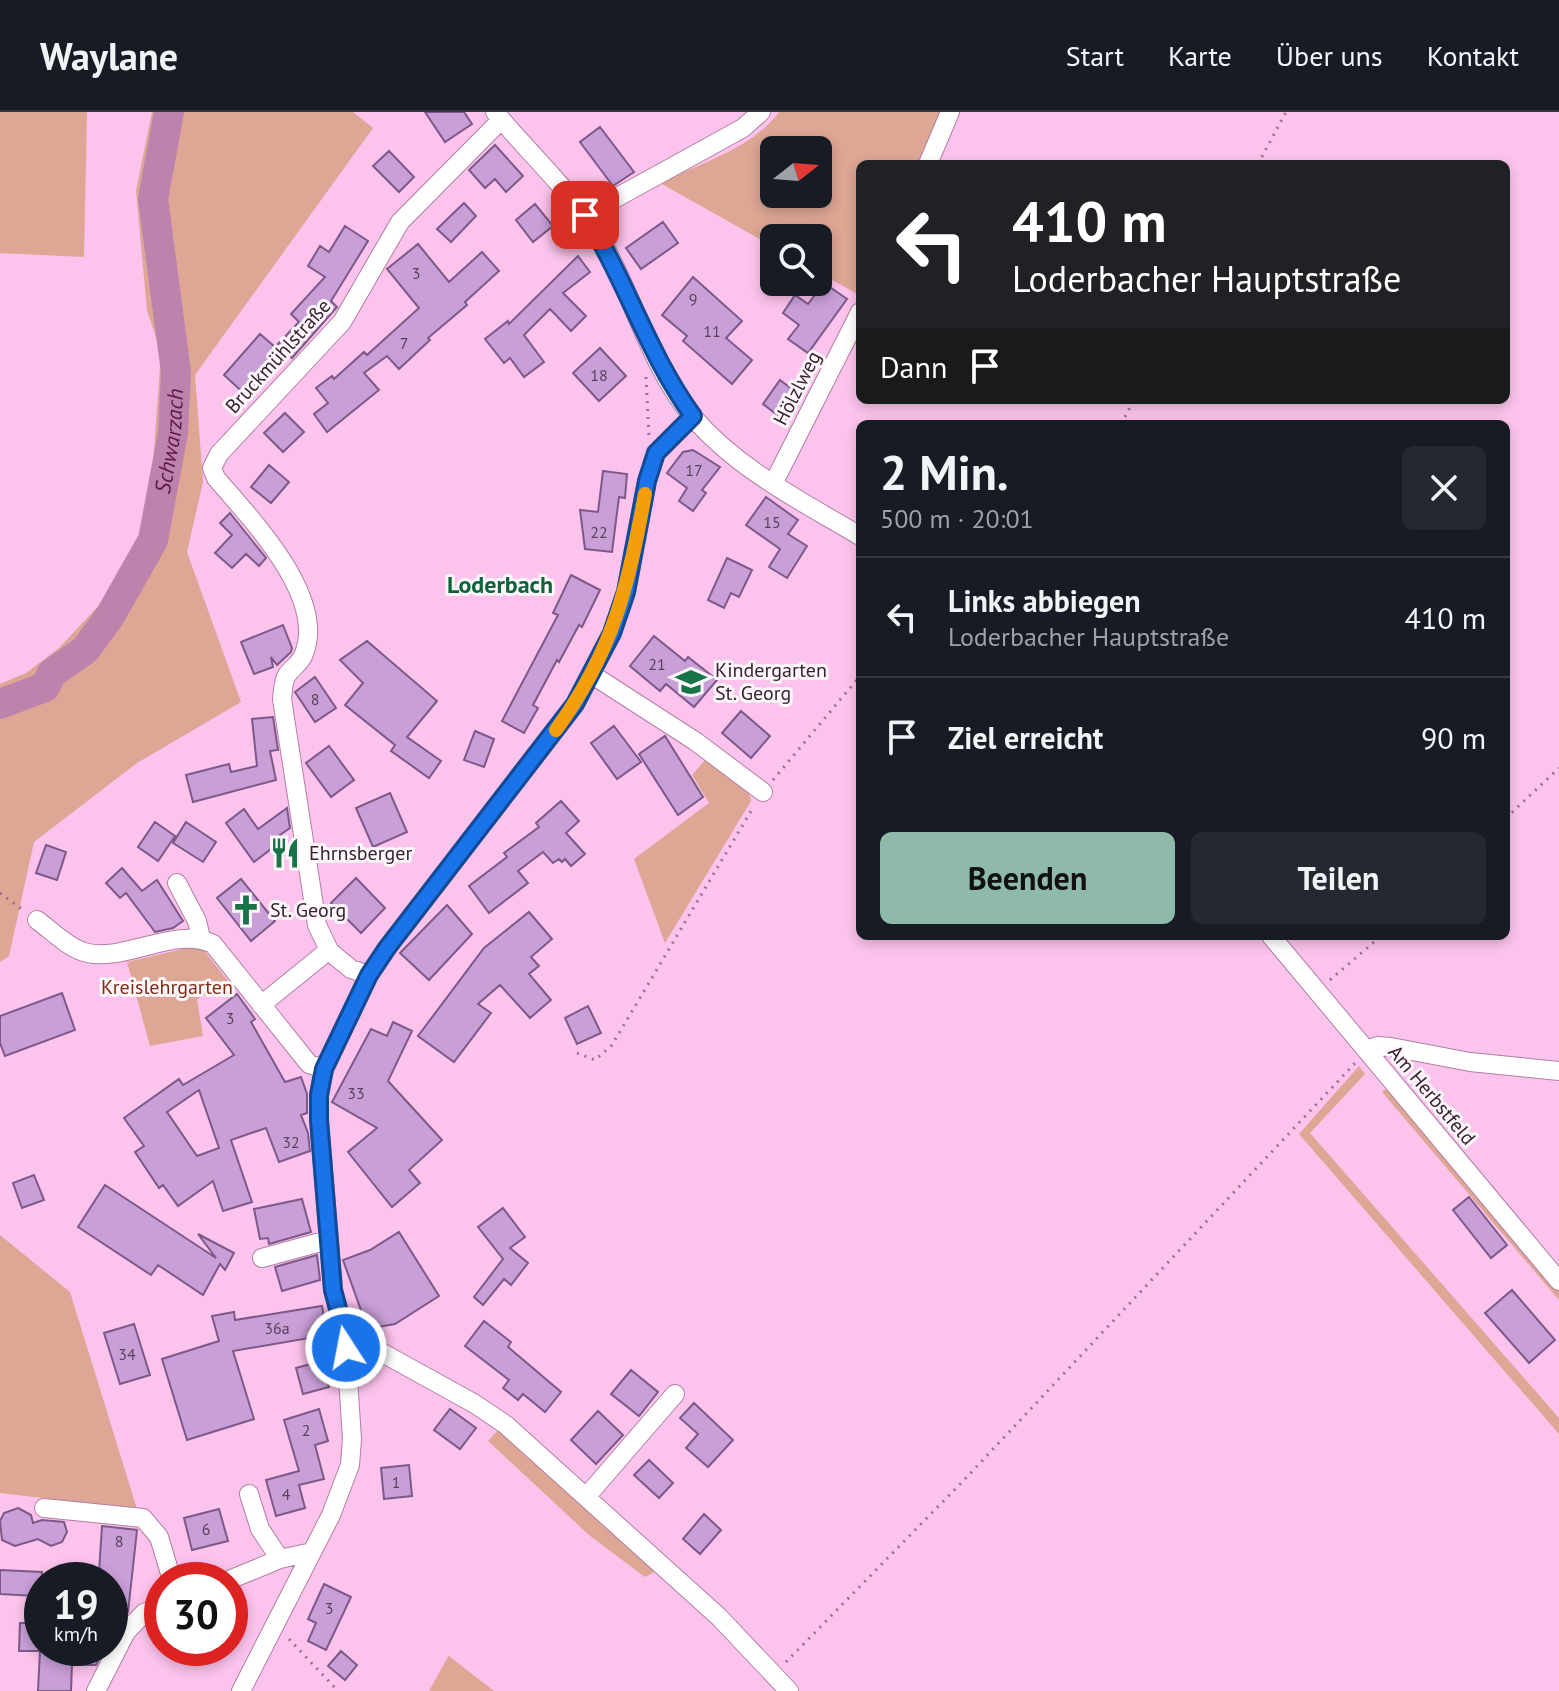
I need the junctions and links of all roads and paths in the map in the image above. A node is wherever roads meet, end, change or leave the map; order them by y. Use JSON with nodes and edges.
{"nodes":[{"id":1,"x":761,"y":112,"type":"edge"},
{"id":2,"x":950,"y":112,"type":"edge"},
{"id":3,"x":1286,"y":112,"type":"edge"},
{"id":4,"x":498,"y":116,"type":"edge"},
{"id":5,"x":930,"y":160,"type":"edge"},
{"id":6,"x":1260,"y":160,"type":"edge"},
{"id":7,"x":585,"y":215,"type":"junction"},
{"id":8,"x":856,"y":320,"type":"edge"},
{"id":9,"x":652,"y":350,"type":"junction"},
{"id":10,"x":693,"y":416,"type":"junction"},
{"id":11,"x":656,"y":453,"type":"junction"},
{"id":12,"x":773,"y":484,"type":"junction"},
{"id":13,"x":856,"y":534,"type":"edge"},
{"id":14,"x":591,"y":674,"type":"junction"},
{"id":15,"x":856,"y":681,"type":"edge"},
{"id":16,"x":1559,"y":768,"type":"edge"},
{"id":17,"x":763,"y":792,"type":"junction"},
{"id":18,"x":1510,"y":814,"type":"edge"},
{"id":19,"x":177,"y":883,"type":"dead end"},
{"id":20,"x":0,"y":893,"type":"edge"},
{"id":21,"x":37,"y":920,"type":"joint"},
{"id":22,"x":201,"y":938,"type":"junction"},
{"id":23,"x":1274,"y":940,"type":"edge"},
{"id":24,"x":1376,"y":940,"type":"edge"},
{"id":25,"x":329,"y":950,"type":"junction"},
{"id":26,"x":369,"y":975,"type":"junction"},
{"id":27,"x":1316,"y":988,"type":"junction"},
{"id":28,"x":261,"y":1005,"type":"junction"},
{"id":29,"x":1367,"y":1050,"type":"junction"},
{"id":30,"x":577,"y":1053,"type":"dead end"},
{"id":31,"x":324,"y":1069,"type":"junction"},
{"id":32,"x":1559,"y":1071,"type":"edge"},
{"id":33,"x":328,"y":1240,"type":"junction"},
{"id":34,"x":262,"y":1258,"type":"dead end"},
{"id":35,"x":1559,"y":1281,"type":"edge"},
{"id":36,"x":350,"y":1335,"type":"junction"},
{"id":37,"x":675,"y":1394,"type":"dead end"},
{"id":38,"x":249,"y":1494,"type":"dead end"},
{"id":39,"x":586,"y":1497,"type":"junction"},
{"id":40,"x":44,"y":1508,"type":"dead end"},
{"id":41,"x":312,"y":1552,"type":"junction"},
{"id":42,"x":280,"y":1559,"type":"junction"},
{"id":43,"x":167,"y":1562,"type":"edge"},
{"id":44,"x":248,"y":1572,"type":"edge"},
{"id":45,"x":144,"y":1613,"type":"edge"},
{"id":46,"x":275,"y":1625,"type":"junction"},
{"id":47,"x":774,"y":1674,"type":"junction"},
{"id":48,"x":96,"y":1691,"type":"edge"},
{"id":49,"x":241,"y":1691,"type":"edge"},
{"id":50,"x":338,"y":1691,"type":"edge"},
{"id":51,"x":789,"y":1691,"type":"edge"}],
"edges":[{"from":1,"to":7,"type":"street"},
{"from":2,"to":5,"type":"street"},
{"from":3,"to":6,"type":"path"},
{"from":4,"to":7,"type":"street"},
{"from":4,"to":25,"type":"street","name":"Bruckmühlstraße"},
{"from":7,"to":9,"type":"street"},
{"from":8,"to":12,"type":"street","name":"Hölzlweg"},
{"from":9,"to":10,"type":"street"},
{"from":9,"to":11,"type":"path"},
{"from":10,"to":11,"type":"street"},
{"from":10,"to":12,"type":"street"},
{"from":11,"to":14,"type":"street"},
{"from":12,"to":13,"type":"street"},
{"from":14,"to":17,"type":"street"},
{"from":14,"to":26,"type":"street"},
{"from":15,"to":17,"type":"path"},
{"from":16,"to":18,"type":"path"},
{"from":17,"to":30,"type":"path"},
{"from":19,"to":22,"type":"street"},
{"from":20,"to":21,"type":"path"},
{"from":21,"to":22,"type":"street"},
{"from":22,"to":28,"type":"street"},
{"from":23,"to":27,"type":"street","name":"Am Herbstfeld"},
{"from":24,"to":27,"type":"path"},
{"from":25,"to":26,"type":"street"},
{"from":25,"to":28,"type":"street"},
{"from":26,"to":31,"type":"street"},
{"from":27,"to":29,"type":"street","name":"Am Herbstfeld"},
{"from":28,"to":31,"type":"street"},
{"from":29,"to":32,"type":"street"},
{"from":29,"to":35,"type":"street","name":"Am Herbstfeld"},
{"from":29,"to":47,"type":"path"},
{"from":31,"to":33,"type":"street"},
{"from":33,"to":34,"type":"street"},
{"from":33,"to":36,"type":"street"},
{"from":36,"to":39,"type":"street"},
{"from":36,"to":41,"type":"street"},
{"from":37,"to":39,"type":"street"},
{"from":38,"to":42,"type":"street"},
{"from":39,"to":47,"type":"street"},
{"from":40,"to":43,"type":"street"},
{"from":41,"to":42,"type":"street"},
{"from":41,"to":46,"type":"street"},
{"from":42,"to":44,"type":"street"},
{"from":45,"to":48,"type":"street"},
{"from":46,"to":49,"type":"street"},
{"from":46,"to":50,"type":"path"},
{"from":47,"to":51,"type":"street"}]}
